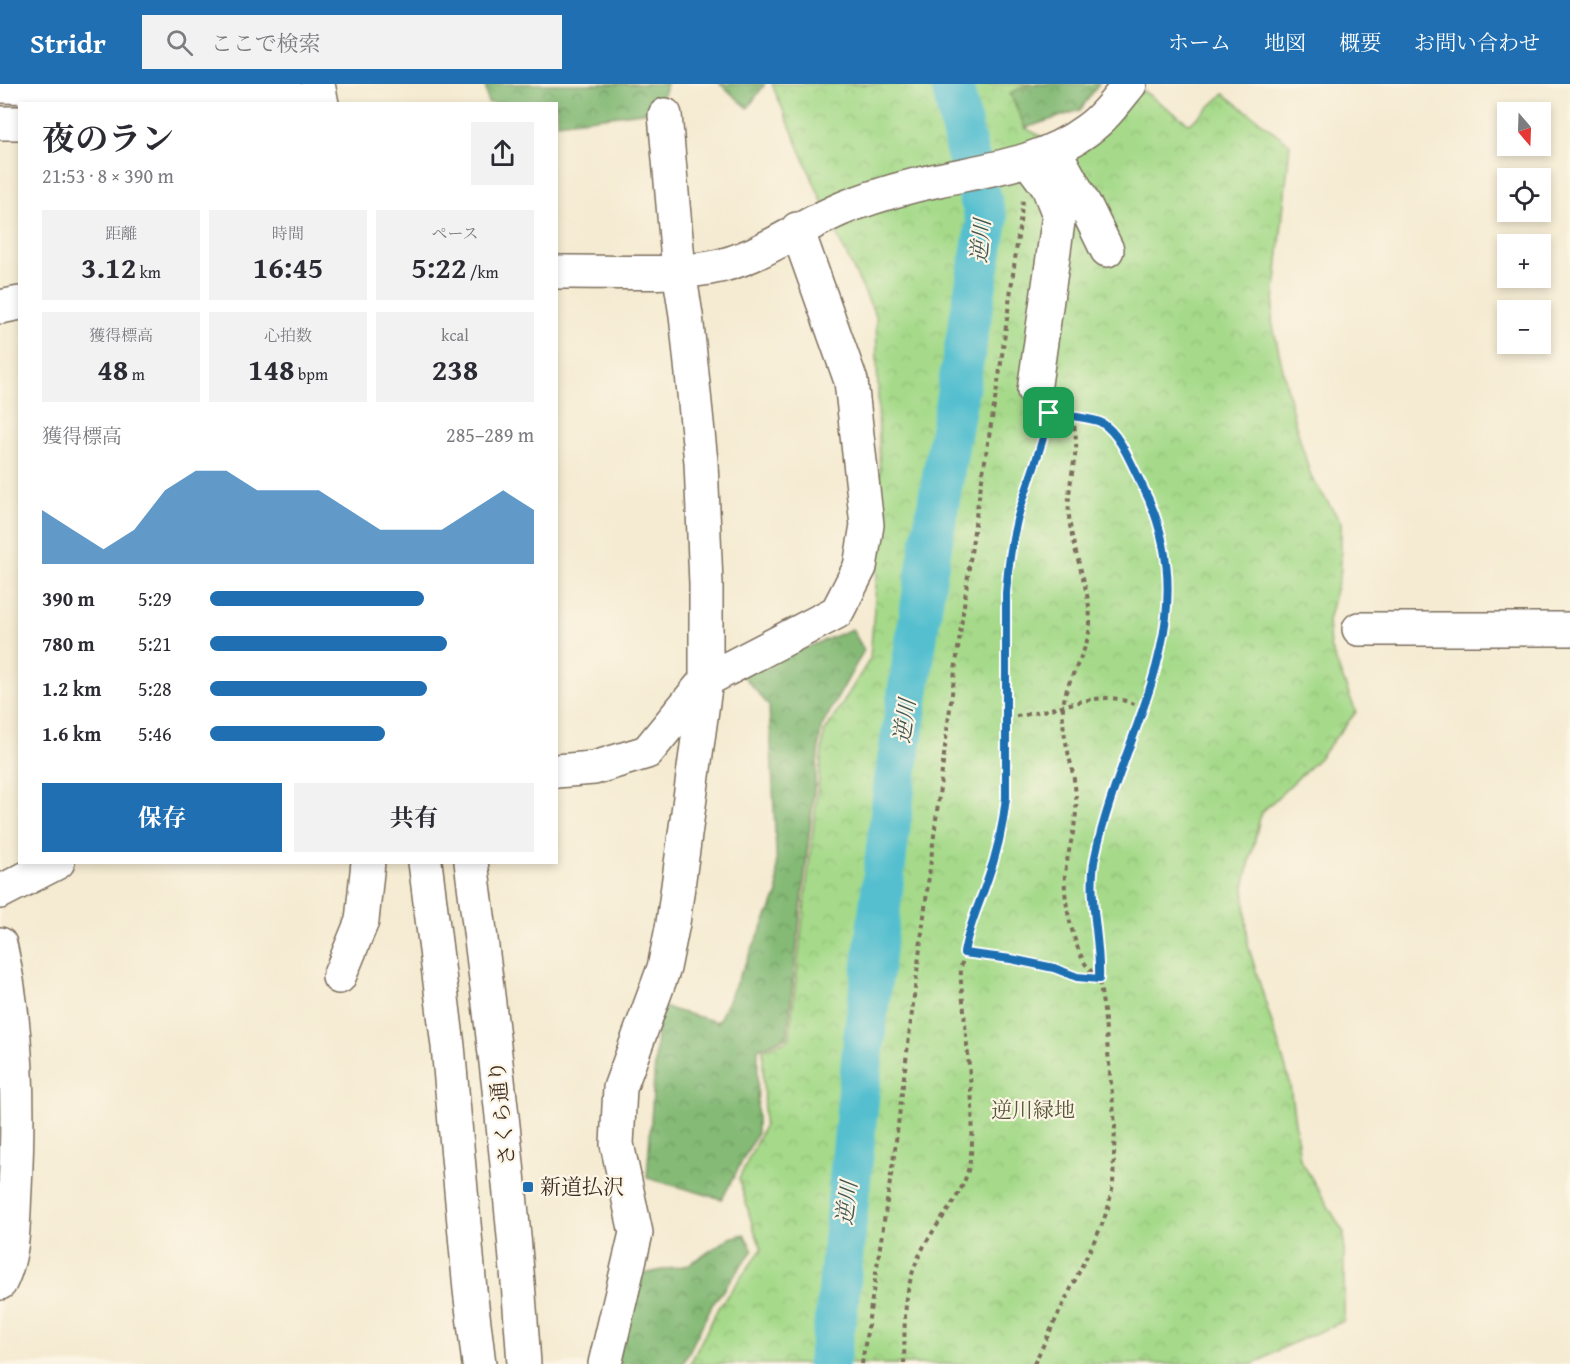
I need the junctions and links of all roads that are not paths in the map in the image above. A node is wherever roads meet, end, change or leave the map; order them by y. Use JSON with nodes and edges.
{"nodes":[{"id":1,"x":318,"y":84,"type":"edge"},
{"id":2,"x":1130,"y":84,"type":"edge"},
{"id":3,"x":0,"y":86,"type":"edge"},
{"id":4,"x":285,"y":96,"type":"edge"},
{"id":5,"x":322,"y":102,"type":"edge"},
{"id":6,"x":665,"y":115,"type":"dead end"},
{"id":7,"x":0,"y":123,"type":"edge"},
{"id":8,"x":18,"y":123,"type":"edge"},
{"id":9,"x":1029,"y":159,"type":"junction"},
{"id":10,"x":797,"y":229,"type":"junction"},
{"id":11,"x":1107,"y":250,"type":"dead end"},
{"id":12,"x":679,"y":271,"type":"junction"},
{"id":13,"x":558,"y":272,"type":"edge"},
{"id":14,"x":18,"y":303,"type":"edge"},
{"id":15,"x":0,"y":307,"type":"edge"},
{"id":16,"x":1042,"y":402,"type":"road end"},
{"id":17,"x":1570,"y":629,"type":"edge"},
{"id":18,"x":1359,"y":630,"type":"dead end"},
{"id":19,"x":706,"y":680,"type":"junction"},
{"id":20,"x":558,"y":771,"type":"edge"},
{"id":21,"x":54,"y":864,"type":"edge"},
{"id":22,"x":368,"y":864,"type":"edge"},
{"id":23,"x":425,"y":864,"type":"edge"},
{"id":24,"x":471,"y":864,"type":"edge"},
{"id":25,"x":0,"y":892,"type":"edge"},
{"id":26,"x":0,"y":944,"type":"edge"},
{"id":27,"x":339,"y":976,"type":"dead end"},
{"id":28,"x":8,"y":1159,"type":"edge"},
{"id":29,"x":7,"y":1218,"type":"edge"},
{"id":30,"x":0,"y":1282,"type":"edge"},
{"id":31,"x":478,"y":1364,"type":"edge"},
{"id":32,"x":524,"y":1364,"type":"edge"},
{"id":33,"x":605,"y":1364,"type":"edge"}],
"edges":[{"from":1,"to":5,"type":"street"},
{"from":2,"to":9,"type":"street"},
{"from":3,"to":4,"type":"street"},
{"from":6,"to":12,"type":"street"},
{"from":7,"to":8,"type":"street"},
{"from":9,"to":10,"type":"street"},
{"from":9,"to":11,"type":"street"},
{"from":9,"to":16,"type":"street"},
{"from":10,"to":12,"type":"street"},
{"from":10,"to":19,"type":"street"},
{"from":12,"to":13,"type":"street"},
{"from":12,"to":19,"type":"street"},
{"from":14,"to":15,"type":"street"},
{"from":17,"to":18,"type":"street"},
{"from":19,"to":20,"type":"street"},
{"from":19,"to":33,"type":"street"},
{"from":21,"to":25,"type":"street"},
{"from":22,"to":27,"type":"street"},
{"from":23,"to":31,"type":"street"},
{"from":24,"to":32,"type":"street","name":"さくら通り"},
{"from":26,"to":28,"type":"street"},
{"from":28,"to":29,"type":"street"},
{"from":29,"to":30,"type":"street"}]}
